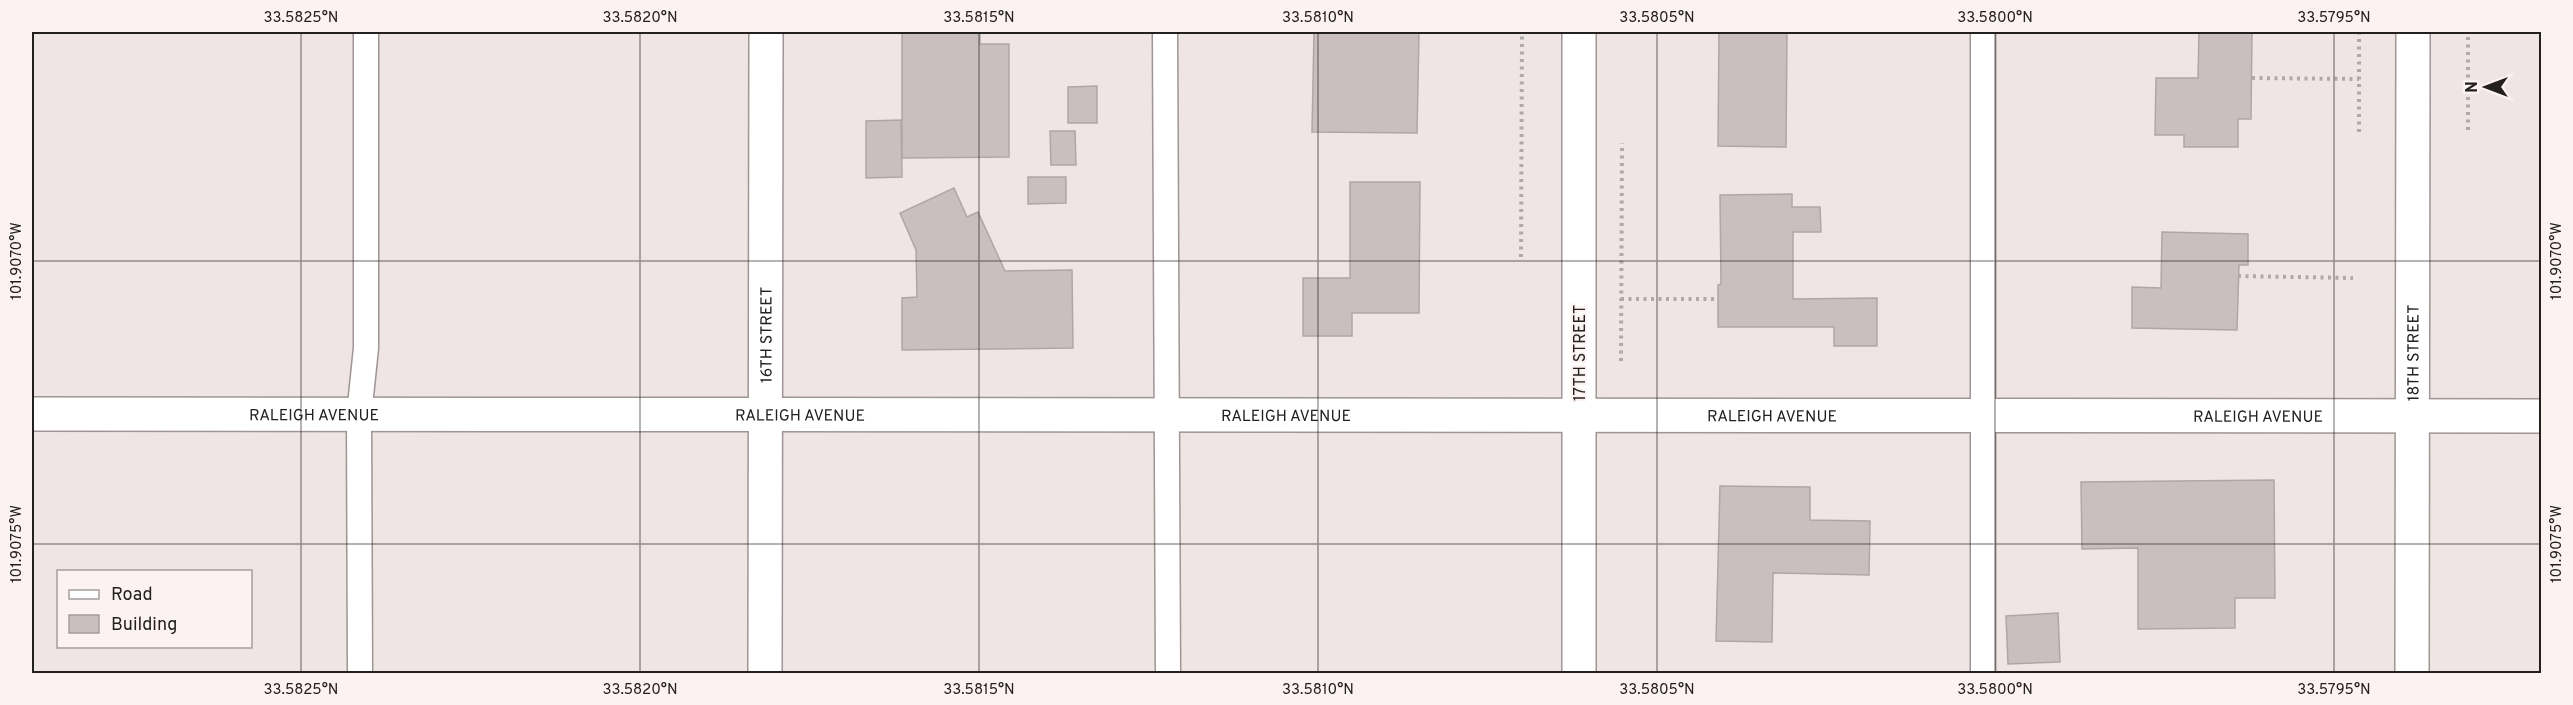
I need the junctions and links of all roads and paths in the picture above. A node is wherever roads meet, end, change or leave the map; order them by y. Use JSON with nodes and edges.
{"nodes":[{"id":1,"x":366,"y":32,"type":"edge"},
{"id":2,"x":766,"y":32,"type":"edge"},
{"id":3,"x":1165,"y":32,"type":"edge"},
{"id":4,"x":1522,"y":32,"type":"edge"},
{"id":5,"x":1579,"y":32,"type":"edge"},
{"id":6,"x":1983,"y":32,"type":"edge"},
{"id":7,"x":2359,"y":32,"type":"edge"},
{"id":8,"x":2413,"y":32,"type":"edge"},
{"id":9,"x":2468,"y":32,"type":"edge"},
{"id":10,"x":2252,"y":78,"type":"dead end"},
{"id":11,"x":2359,"y":79,"type":"junction"},
{"id":12,"x":2468,"y":130,"type":"dead end"},
{"id":13,"x":2359,"y":132,"type":"dead end"},
{"id":14,"x":1622,"y":142,"type":"dead end"},
{"id":15,"x":1521,"y":257,"type":"dead end"},
{"id":16,"x":2238,"y":276,"type":"dead end"},
{"id":17,"x":2353,"y":278,"type":"dead end"},
{"id":18,"x":1621,"y":299,"type":"junction"},
{"id":19,"x":1718,"y":299,"type":"dead end"},
{"id":20,"x":1621,"y":361,"type":"dead end"},
{"id":21,"x":32,"y":414,"type":"edge"},
{"id":22,"x":359,"y":415,"type":"junction"},
{"id":23,"x":1982,"y":416,"type":"junction"},
{"id":24,"x":2412,"y":416,"type":"junction"},
{"id":25,"x":2541,"y":416,"type":"edge"},
{"id":26,"x":765,"y":417,"type":"junction"},
{"id":27,"x":1168,"y":417,"type":"junction"},
{"id":28,"x":1579,"y":417,"type":"junction"},
{"id":29,"x":360,"y":674,"type":"edge"},
{"id":30,"x":765,"y":674,"type":"edge"},
{"id":31,"x":1168,"y":674,"type":"edge"},
{"id":32,"x":1579,"y":674,"type":"edge"},
{"id":33,"x":1983,"y":674,"type":"edge"},
{"id":34,"x":2412,"y":674,"type":"edge"}],
"edges":[{"from":1,"to":22,"type":"lane"},
{"from":2,"to":26,"type":"street","name":"16TH STREET"},
{"from":3,"to":27,"type":"lane"},
{"from":4,"to":15,"type":"path"},
{"from":5,"to":28,"type":"street","name":"17TH STREET"},
{"from":6,"to":23,"type":"lane"},
{"from":7,"to":11,"type":"path"},
{"from":8,"to":24,"type":"street","name":"18TH STREET"},
{"from":9,"to":12,"type":"path"},
{"from":10,"to":11,"type":"path"},
{"from":11,"to":13,"type":"path"},
{"from":14,"to":18,"type":"path"},
{"from":16,"to":17,"type":"path"},
{"from":18,"to":19,"type":"path"},
{"from":18,"to":20,"type":"path"},
{"from":21,"to":22,"type":"street","name":"RALEIGH AVENUE"},
{"from":22,"to":26,"type":"street","name":"RALEIGH AVENUE"},
{"from":22,"to":29,"type":"lane"},
{"from":23,"to":24,"type":"street","name":"RALEIGH AVENUE"},
{"from":23,"to":28,"type":"street","name":"RALEIGH AVENUE"},
{"from":23,"to":33,"type":"lane"},
{"from":24,"to":25,"type":"street","name":"RALEIGH AVENUE"},
{"from":24,"to":34,"type":"street","name":"18TH STREET"},
{"from":26,"to":27,"type":"street","name":"RALEIGH AVENUE"},
{"from":26,"to":30,"type":"street","name":"16TH STREET"},
{"from":27,"to":28,"type":"street","name":"RALEIGH AVENUE"},
{"from":27,"to":31,"type":"lane"},
{"from":28,"to":32,"type":"street","name":"17TH STREET"}]}
